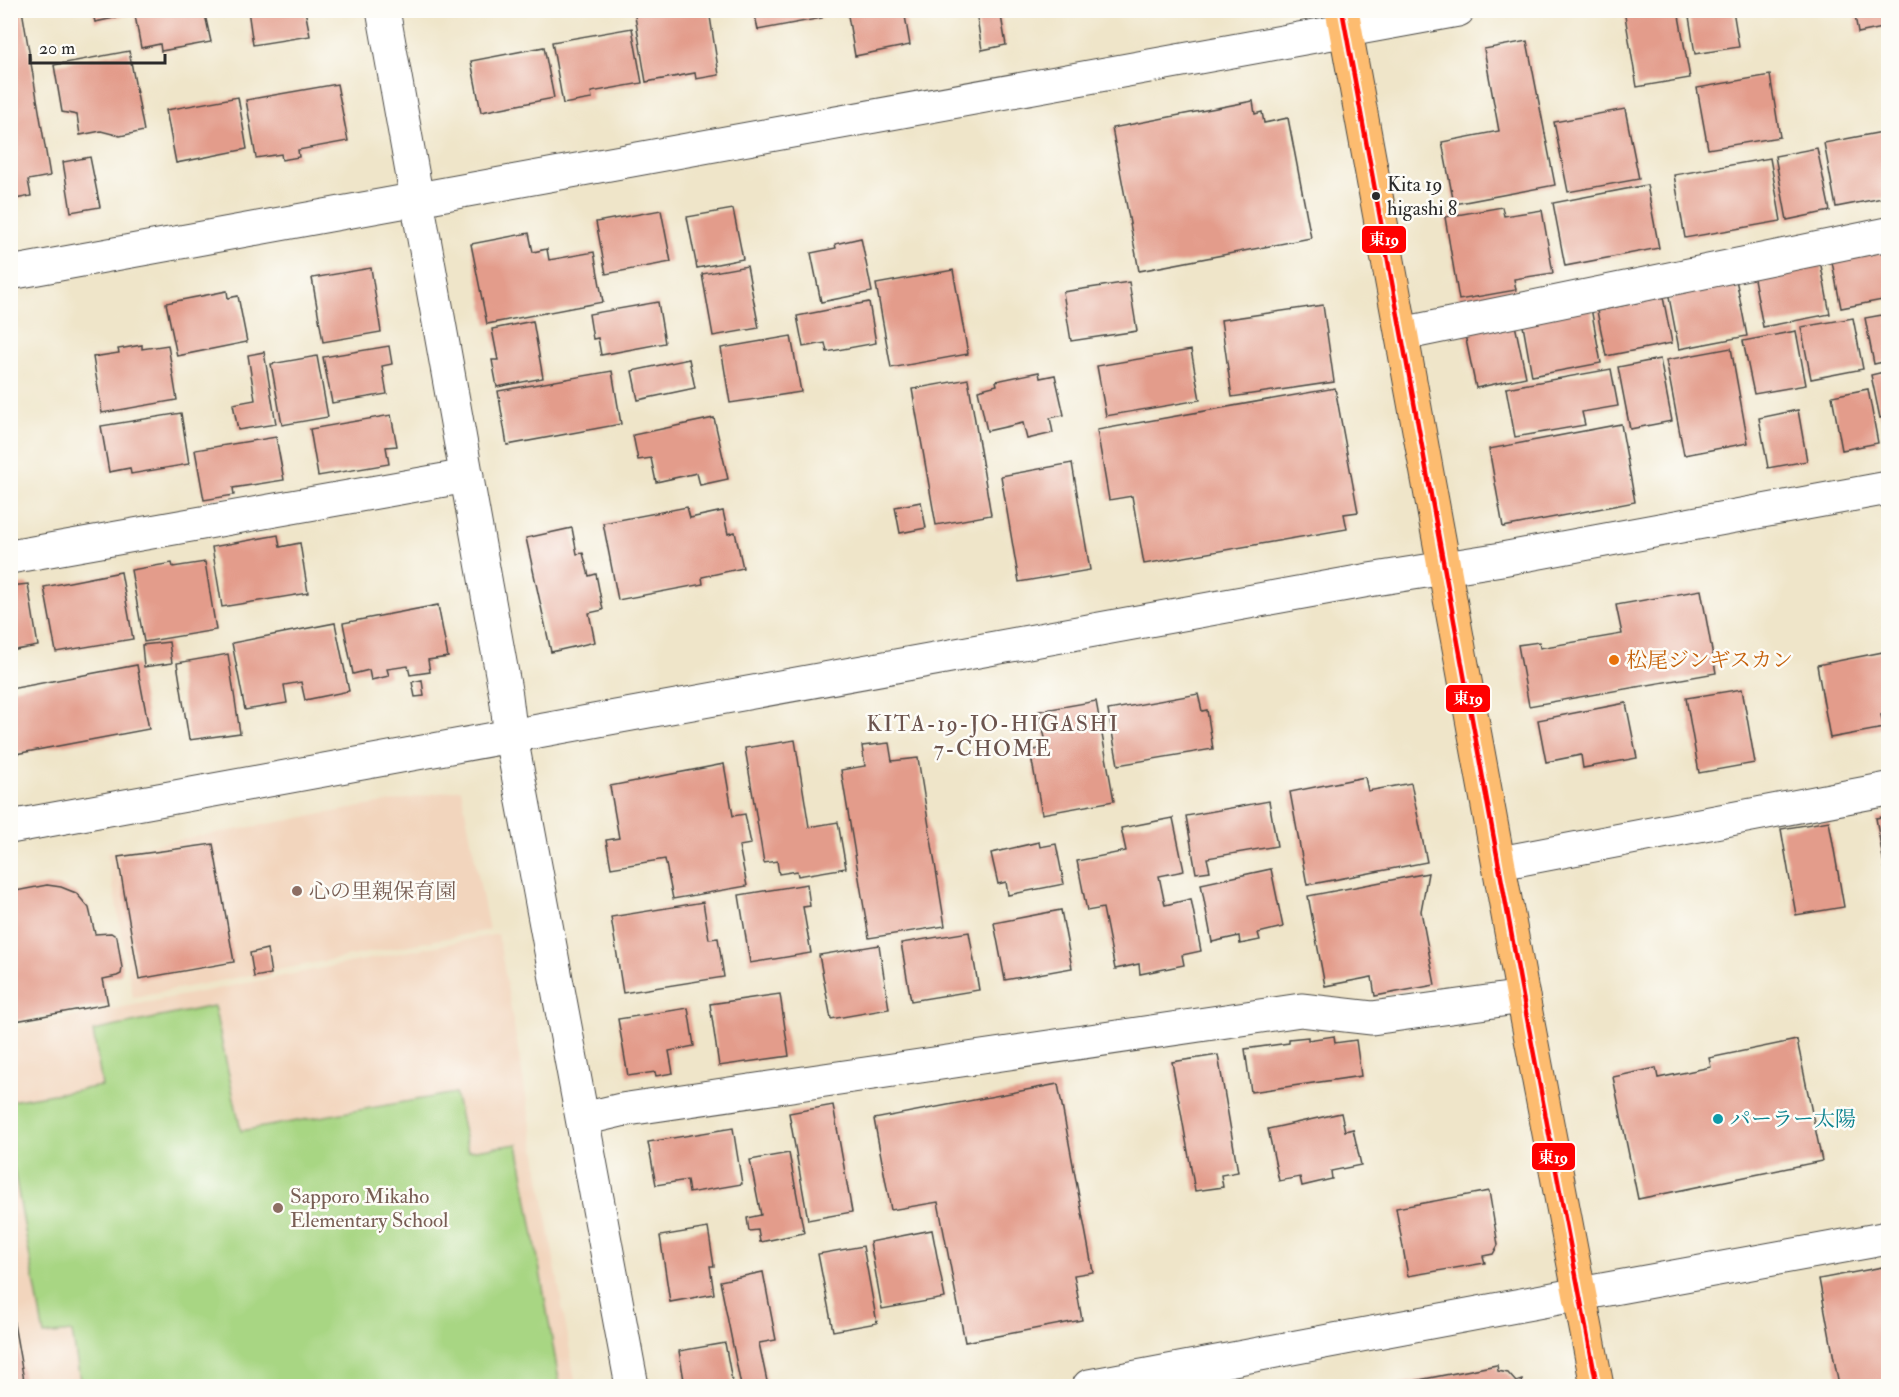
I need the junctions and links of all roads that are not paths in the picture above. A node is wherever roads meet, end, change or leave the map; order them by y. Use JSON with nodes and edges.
{"nodes":[{"id":1,"x":383,"y":10,"type":"edge"},
{"id":2,"x":1458,"y":10,"type":"edge"},
{"id":3,"x":1344,"y":21,"type":"edge"},
{"id":4,"x":417,"y":199,"type":"junction"},
{"id":5,"x":1888,"y":234,"type":"edge"},
{"id":6,"x":10,"y":273,"type":"edge"},
{"id":7,"x":1402,"y":334,"type":"junction"},
{"id":8,"x":467,"y":476,"type":"junction"},
{"id":9,"x":1888,"y":488,"type":"edge"},
{"id":10,"x":10,"y":557,"type":"edge"},
{"id":11,"x":1445,"y":568,"type":"junction"},
{"id":12,"x":511,"y":737,"type":"junction"},
{"id":13,"x":1888,"y":789,"type":"edge"},
{"id":14,"x":10,"y":827,"type":"edge"},
{"id":15,"x":1500,"y":863,"type":"junction"},
{"id":16,"x":1523,"y":997,"type":"junction"},
{"id":17,"x":583,"y":1119,"type":"junction"},
{"id":18,"x":1888,"y":1238,"type":"edge"},
{"id":19,"x":1580,"y":1294,"type":"junction"},
{"id":20,"x":1170,"y":1380,"type":"edge"},
{"id":21,"x":633,"y":1386,"type":"edge"},
{"id":22,"x":1089,"y":1386,"type":"edge"},
{"id":23,"x":1597,"y":1386,"type":"edge"}],
"edges":[{"from":1,"to":4,"type":"street"},
{"from":2,"to":3,"type":"street"},
{"from":3,"to":4,"type":"street"},
{"from":3,"to":7,"type":"main road"},
{"from":4,"to":6,"type":"street"},
{"from":4,"to":8,"type":"street"},
{"from":5,"to":7,"type":"street"},
{"from":7,"to":11,"type":"main road"},
{"from":8,"to":10,"type":"street"},
{"from":8,"to":12,"type":"street"},
{"from":9,"to":11,"type":"street"},
{"from":11,"to":12,"type":"street"},
{"from":11,"to":15,"type":"main road"},
{"from":12,"to":14,"type":"street"},
{"from":12,"to":17,"type":"street"},
{"from":13,"to":15,"type":"street"},
{"from":15,"to":16,"type":"main road"},
{"from":16,"to":17,"type":"street"},
{"from":16,"to":19,"type":"main road"},
{"from":17,"to":21,"type":"street"},
{"from":18,"to":19,"type":"street"},
{"from":19,"to":20,"type":"street"},
{"from":19,"to":23,"type":"main road"},
{"from":20,"to":22,"type":"street"}]}
